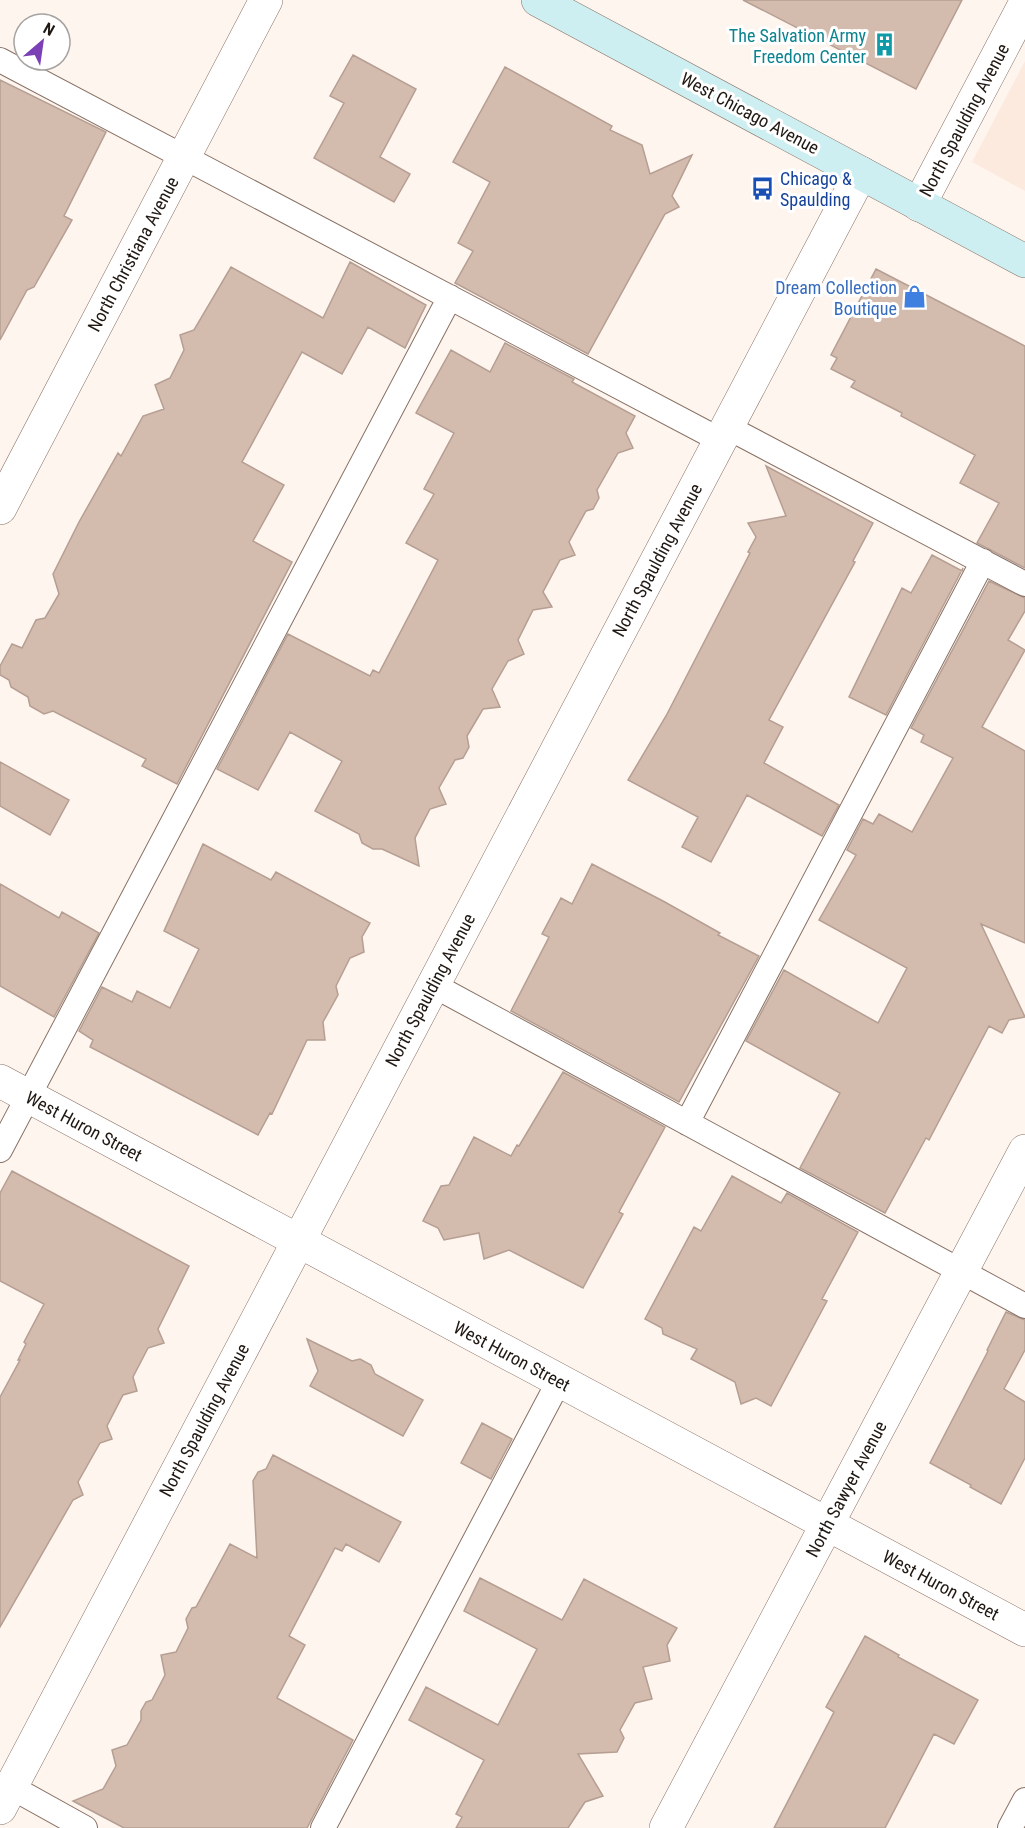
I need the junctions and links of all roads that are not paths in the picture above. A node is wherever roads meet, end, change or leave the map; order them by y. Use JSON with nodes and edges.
{"nodes":[{"id":1,"x":266,"y":0,"type":"edge"},
{"id":2,"x":538,"y":0,"type":"edge"},
{"id":3,"x":1025,"y":4,"type":"edge"},
{"id":4,"x":0,"y":60,"type":"edge"},
{"id":5,"x":184,"y":157,"type":"junction"},
{"id":6,"x":861,"y":173,"type":"junction"},
{"id":7,"x":919,"y":204,"type":"junction"},
{"id":8,"x":1025,"y":261,"type":"edge"},
{"id":9,"x":450,"y":297,"type":"junction"},
{"id":10,"x":723,"y":434,"type":"junction"},
{"id":11,"x":0,"y":508,"type":"edge"},
{"id":12,"x":983,"y":561,"type":"junction"},
{"id":13,"x":1025,"y":584,"type":"edge"},
{"id":14,"x":433,"y":985,"type":"junction"},
{"id":15,"x":0,"y":1081,"type":"edge"},
{"id":16,"x":28,"y":1096,"type":"junction"},
{"id":17,"x":687,"y":1123,"type":"junction"},
{"id":18,"x":0,"y":1150,"type":"edge"},
{"id":19,"x":1025,"y":1151,"type":"edge"},
{"id":20,"x":299,"y":1241,"type":"junction"},
{"id":21,"x":961,"y":1271,"type":"junction"},
{"id":22,"x":1025,"y":1306,"type":"edge"},
{"id":23,"x":559,"y":1381,"type":"junction"},
{"id":24,"x":827,"y":1524,"type":"junction"},
{"id":25,"x":1025,"y":1630,"type":"edge"},
{"id":26,"x":5,"y":1798,"type":"edge"},
{"id":27,"x":1025,"y":1800,"type":"edge"},
{"id":28,"x":85,"y":1828,"type":"edge"},
{"id":29,"x":323,"y":1828,"type":"edge"},
{"id":30,"x":666,"y":1828,"type":"edge"},
{"id":31,"x":1010,"y":1828,"type":"edge"}],
"edges":[{"from":1,"to":5,"type":"street","name":"North Christiana Avenue"},
{"from":2,"to":6,"type":"main road","name":"West Chicago Avenue"},
{"from":3,"to":7,"type":"street","name":"North Spaulding Avenue"},
{"from":4,"to":5,"type":"lane"},
{"from":5,"to":9,"type":"lane"},
{"from":5,"to":11,"type":"street","name":"North Christiana Avenue"},
{"from":6,"to":7,"type":"main road","name":"West Chicago Avenue"},
{"from":6,"to":10,"type":"street","name":"North Spaulding Avenue"},
{"from":7,"to":8,"type":"main road","name":"West Chicago Avenue"},
{"from":9,"to":10,"type":"lane"},
{"from":9,"to":16,"type":"lane"},
{"from":10,"to":12,"type":"lane"},
{"from":10,"to":14,"type":"street","name":"North Spaulding Avenue"},
{"from":12,"to":13,"type":"lane"},
{"from":12,"to":17,"type":"lane"},
{"from":14,"to":17,"type":"lane"},
{"from":14,"to":20,"type":"street","name":"North Spaulding Avenue"},
{"from":15,"to":16,"type":"street","name":"West Huron Street"},
{"from":16,"to":18,"type":"lane"},
{"from":16,"to":20,"type":"street","name":"West Huron Street"},
{"from":17,"to":21,"type":"lane"},
{"from":19,"to":21,"type":"street","name":"North Sawyer Avenue"},
{"from":20,"to":23,"type":"street","name":"West Huron Street"},
{"from":20,"to":26,"type":"street","name":"North Spaulding Avenue"},
{"from":21,"to":22,"type":"lane"},
{"from":21,"to":24,"type":"street","name":"North Sawyer Avenue"},
{"from":23,"to":24,"type":"street","name":"West Huron Street"},
{"from":23,"to":29,"type":"lane"},
{"from":24,"to":25,"type":"street","name":"West Huron Street"},
{"from":24,"to":30,"type":"street","name":"North Sawyer Avenue"},
{"from":26,"to":28,"type":"lane"},
{"from":27,"to":31,"type":"lane"}]}
